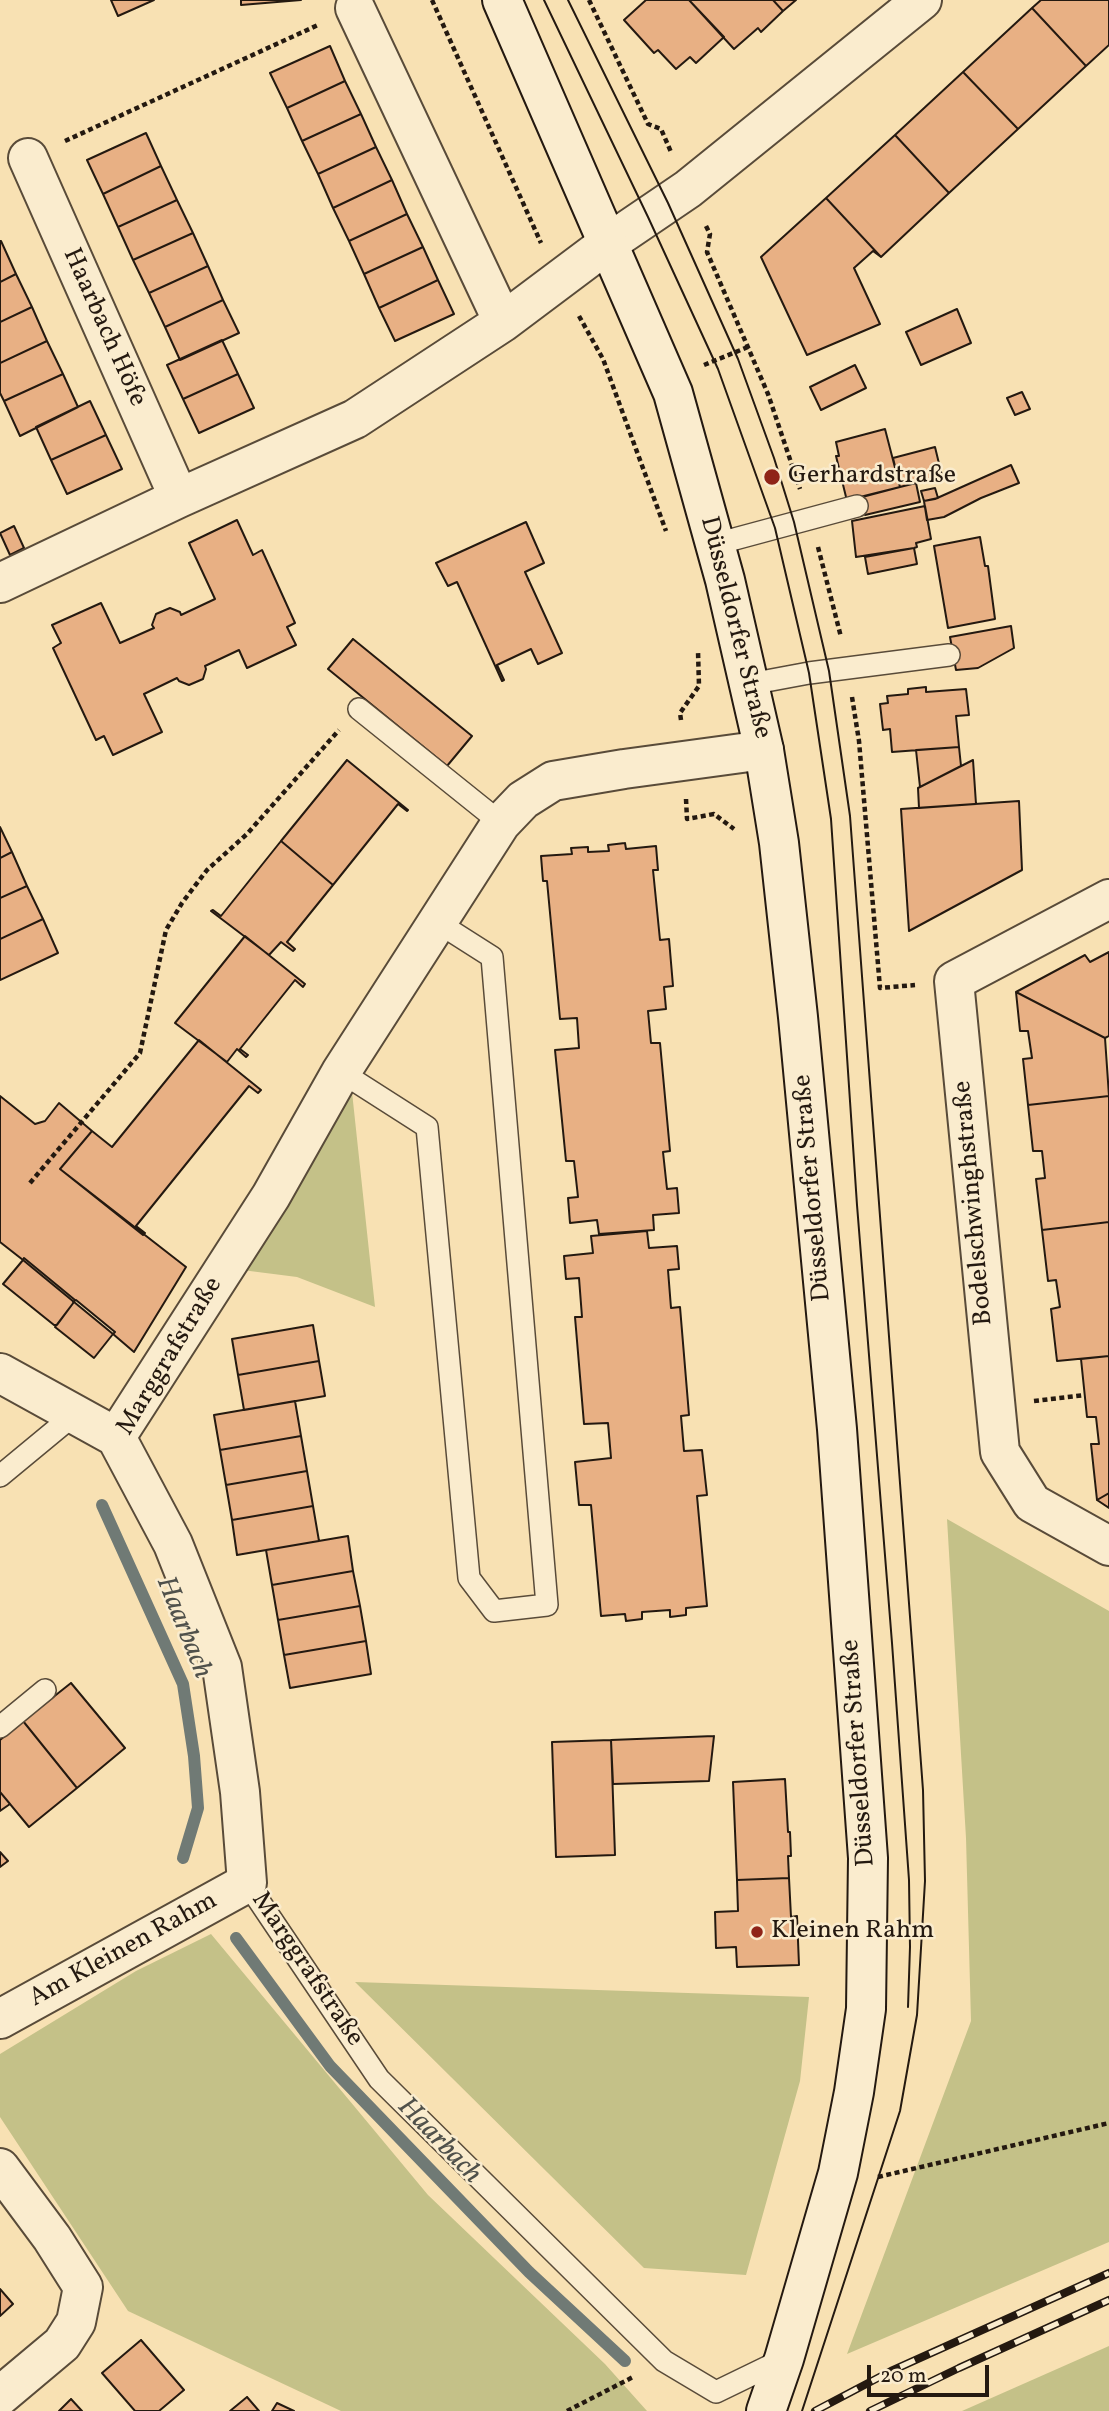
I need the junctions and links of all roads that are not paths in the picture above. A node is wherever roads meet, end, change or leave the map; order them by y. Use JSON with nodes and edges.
{"nodes":[{"id":1,"x":502,"y":0,"type":"edge"},
{"id":2,"x":922,"y":0,"type":"edge"},
{"id":3,"x":355,"y":8,"type":"road end"},
{"id":4,"x":28,"y":158,"type":"road end"},
{"id":5,"x":607,"y":244,"type":"junction"},
{"id":6,"x":503,"y":321,"type":"junction"},
{"id":7,"x":179,"y":498,"type":"junction"},
{"id":8,"x":857,"y":506,"type":"dead end"},
{"id":9,"x":716,"y":544,"type":"junction"},
{"id":10,"x":0,"y":583,"type":"edge"},
{"id":11,"x":949,"y":655,"type":"dead end"},
{"id":12,"x":750,"y":684,"type":"junction"},
{"id":13,"x":359,"y":709,"type":"road end"},
{"id":14,"x":764,"y":750,"type":"junction"},
{"id":15,"x":501,"y":823,"type":"junction"},
{"id":16,"x":1109,"y":899,"type":"edge"},
{"id":17,"x":437,"y":922,"type":"junction"},
{"id":18,"x":341,"y":1072,"type":"junction"},
{"id":19,"x":0,"y":1373,"type":"edge"},
{"id":20,"x":75,"y":1414,"type":"junction"},
{"id":21,"x":116,"y":1437,"type":"junction"},
{"id":22,"x":0,"y":1476,"type":"edge"},
{"id":23,"x":1109,"y":1546,"type":"edge"},
{"id":24,"x":45,"y":1690,"type":"dead end"},
{"id":25,"x":0,"y":1727,"type":"edge"},
{"id":26,"x":247,"y":1883,"type":"junction"},
{"id":27,"x":0,"y":2019,"type":"edge"},
{"id":28,"x":0,"y":2168,"type":"edge"},
{"id":29,"x":784,"y":2359,"type":"junction"},
{"id":30,"x":0,"y":2396,"type":"edge"},
{"id":31,"x":766,"y":2411,"type":"edge"}],
"edges":[{"from":1,"to":5,"type":"street","name":"Düsseldorfer Straße"},
{"from":2,"to":5,"type":"street"},
{"from":3,"to":6,"type":"street"},
{"from":4,"to":7,"type":"street","name":"Haarbach Höfe"},
{"from":5,"to":6,"type":"street"},
{"from":5,"to":9,"type":"street","name":"Düsseldorfer Straße"},
{"from":6,"to":7,"type":"street"},
{"from":7,"to":10,"type":"street"},
{"from":8,"to":9,"type":"lane"},
{"from":9,"to":12,"type":"street","name":"Düsseldorfer Straße"},
{"from":11,"to":12,"type":"lane"},
{"from":12,"to":14,"type":"street","name":"Düsseldorfer Straße"},
{"from":13,"to":15,"type":"lane"},
{"from":14,"to":15,"type":"street","name":"Marggrafstraße"},
{"from":14,"to":29,"type":"street","name":"Düsseldorfer Straße"},
{"from":15,"to":17,"type":"street","name":"Marggrafstraße"},
{"from":16,"to":23,"type":"street","name":"Bodelschwinghstraße"},
{"from":17,"to":18,"type":"street","name":"Marggrafstraße"},
{"from":17,"to":18,"type":"lane"},
{"from":18,"to":21,"type":"street","name":"Marggrafstraße"},
{"from":19,"to":20,"type":"street"},
{"from":20,"to":21,"type":"street"},
{"from":20,"to":22,"type":"lane"},
{"from":21,"to":26,"type":"street","name":"Marggrafstraße"},
{"from":24,"to":25,"type":"lane"},
{"from":26,"to":27,"type":"street","name":"Am Kleinen Rahm"},
{"from":26,"to":29,"type":"lane","name":"Marggrafstraße"},
{"from":28,"to":30,"type":"street"},
{"from":29,"to":31,"type":"street","name":"Düsseldorfer Straße"}]}
